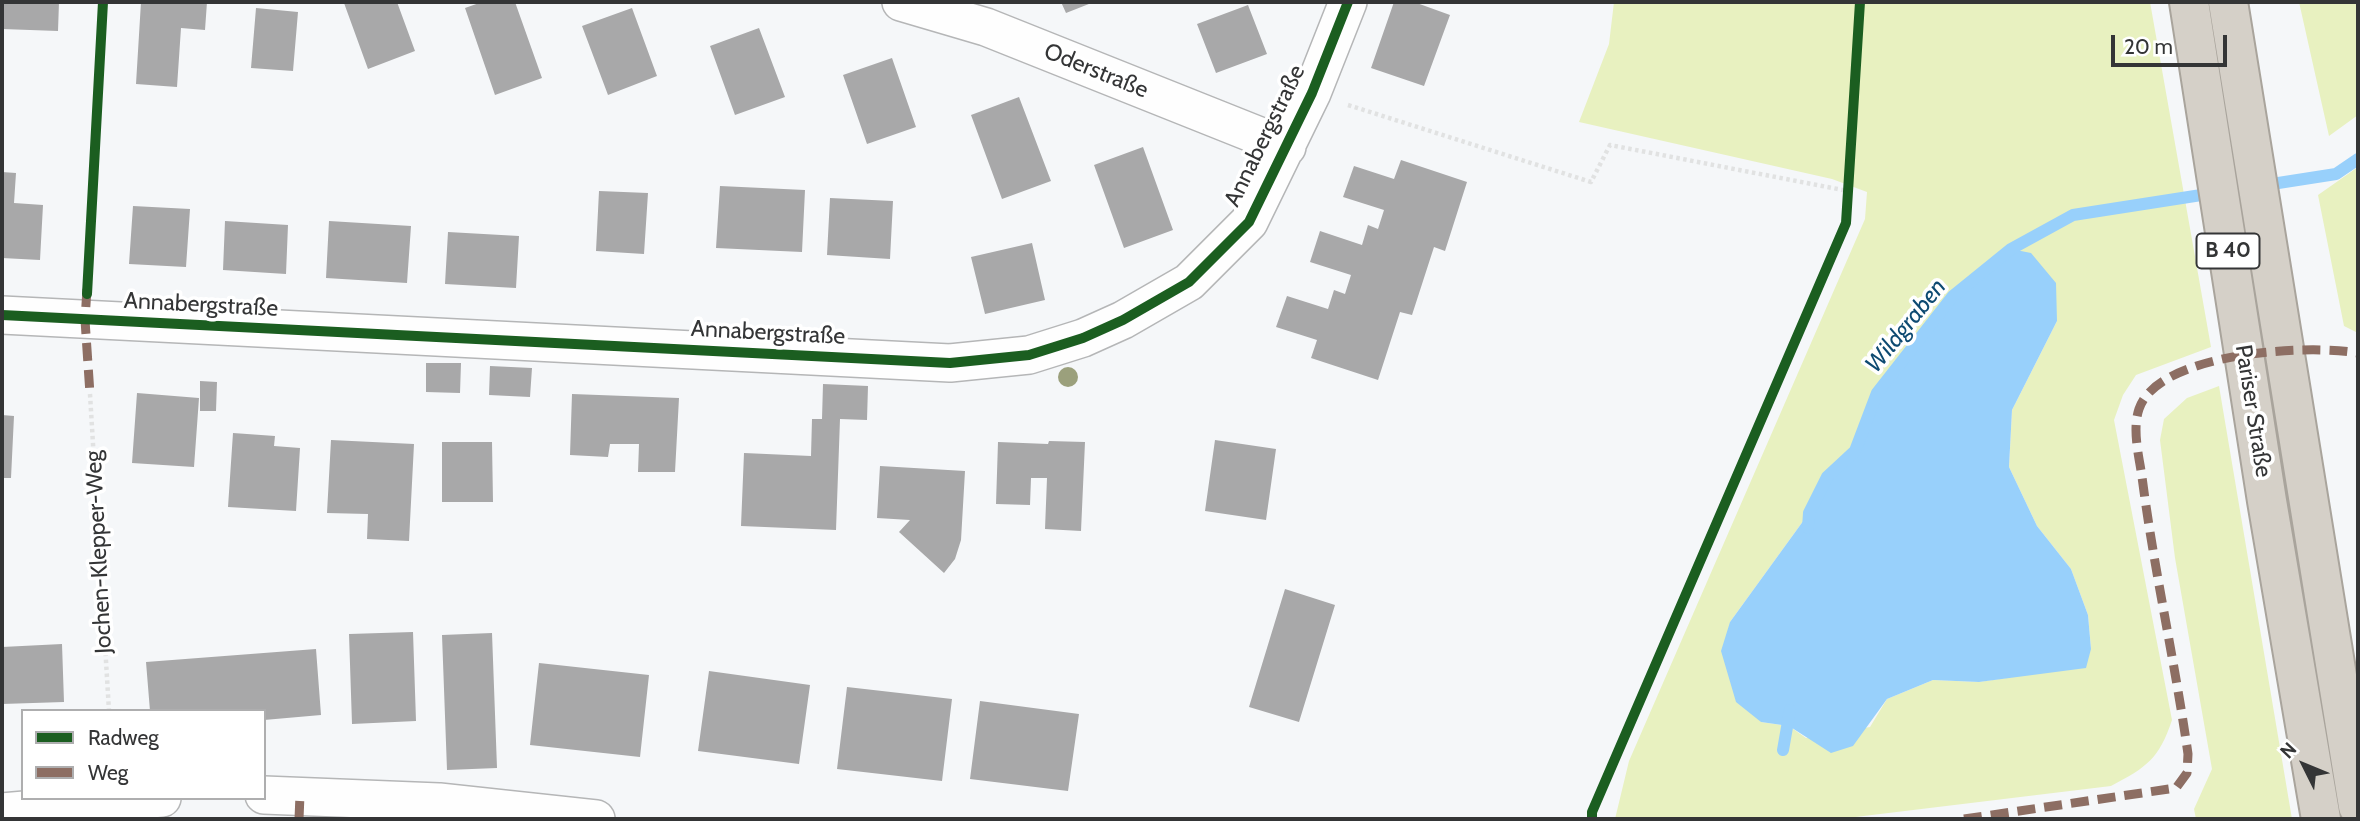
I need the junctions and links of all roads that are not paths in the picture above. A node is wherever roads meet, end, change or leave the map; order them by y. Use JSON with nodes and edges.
{"nodes":[{"id":1,"x":901,"y":2,"type":"edge"},
{"id":2,"x":1348,"y":2,"type":"edge"},
{"id":3,"x":2189,"y":2,"type":"edge"},
{"id":4,"x":2228,"y":2,"type":"edge"},
{"id":5,"x":990,"y":14,"type":"edge"},
{"id":6,"x":1287,"y":148,"type":"junction"},
{"id":7,"x":2,"y":315,"type":"edge"},
{"id":8,"x":266,"y":795,"type":"edge"},
{"id":9,"x":137,"y":800,"type":"edge"},
{"id":10,"x":2358,"y":806,"type":"edge"},
{"id":11,"x":2,"y":811,"type":"edge"},
{"id":12,"x":596,"y":819,"type":"edge"},
{"id":13,"x":2321,"y":819,"type":"edge"}],
"edges":[{"from":1,"to":5,"type":"street","name":"Oderstraße"},
{"from":2,"to":6,"type":"street","name":"Annabergstraße"},
{"from":3,"to":13,"type":"highway","name":"Pariser Straße","number":"B 40"},
{"from":4,"to":10,"type":"highway","name":"Pariser Straße","number":"B 40"},
{"from":5,"to":6,"type":"street","name":"Oderstraße"},
{"from":6,"to":7,"type":"street","name":"Annabergstraße"},
{"from":8,"to":12,"type":"street"},
{"from":9,"to":11,"type":"street"}]}
